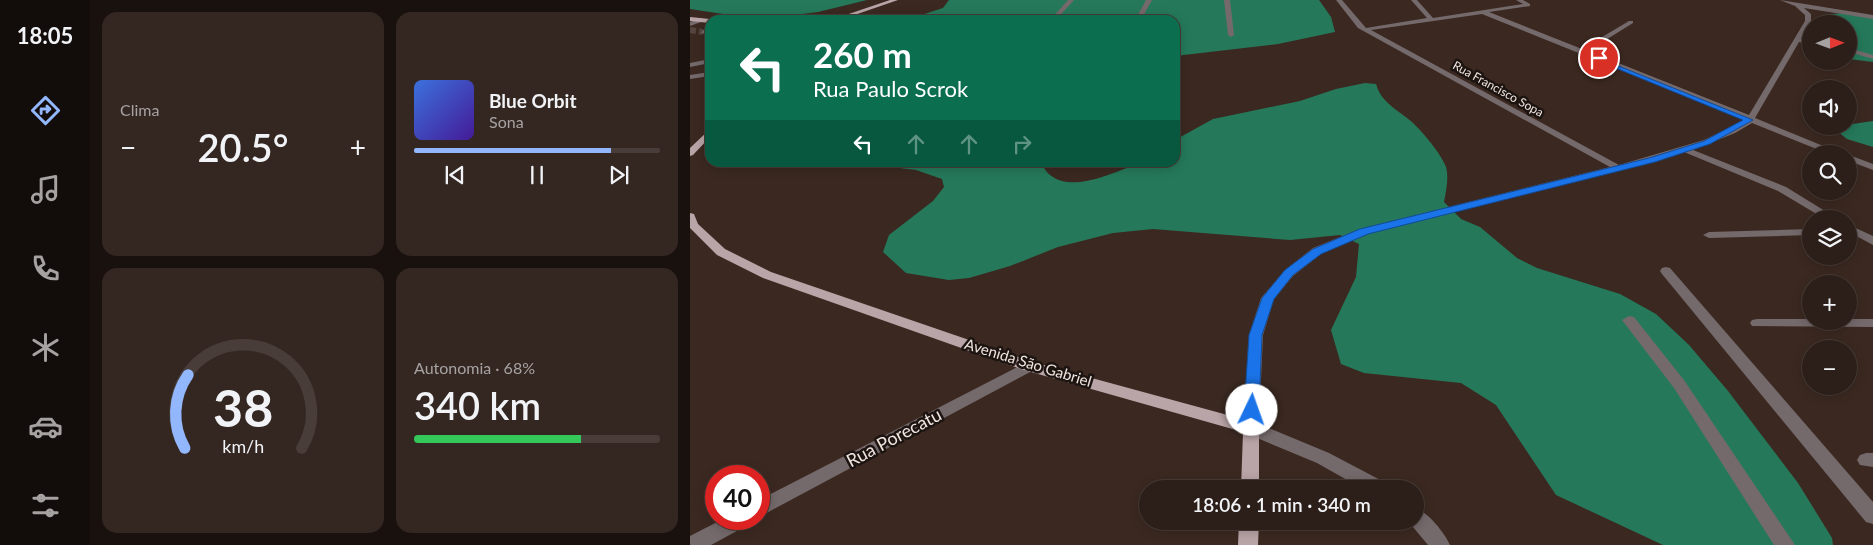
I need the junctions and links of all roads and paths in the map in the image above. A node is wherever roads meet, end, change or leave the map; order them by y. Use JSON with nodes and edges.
{"nodes":[{"id":1,"x":895,"y":0,"type":"edge"},
{"id":2,"x":1071,"y":0,"type":"edge"},
{"id":3,"x":1149,"y":0,"type":"edge"},
{"id":4,"x":1227,"y":0,"type":"edge"},
{"id":5,"x":1339,"y":0,"type":"edge"},
{"id":6,"x":1414,"y":0,"type":"edge"},
{"id":7,"x":1519,"y":0,"type":"edge"},
{"id":8,"x":1783,"y":0,"type":"edge"},
{"id":9,"x":1797,"y":5,"type":"junction"},
{"id":10,"x":1483,"y":12,"type":"junction"},
{"id":11,"x":849,"y":15,"type":"edge"},
{"id":12,"x":1058,"y":15,"type":"edge"},
{"id":13,"x":1141,"y":15,"type":"edge"},
{"id":14,"x":1873,"y":17,"type":"edge"},
{"id":15,"x":690,"y":19,"type":"edge"},
{"id":16,"x":1431,"y":19,"type":"junction"},
{"id":17,"x":702,"y":20,"type":"junction"},
{"id":18,"x":705,"y":20,"type":"edge"},
{"id":19,"x":1631,"y":22,"type":"dead end"},
{"id":20,"x":690,"y":24,"type":"tunnel mouth"},
{"id":21,"x":1368,"y":29,"type":"junction"},
{"id":22,"x":1231,"y":35,"type":"dead end"},
{"id":23,"x":1797,"y":40,"type":"junction"},
{"id":24,"x":1802,"y":41,"type":"edge"},
{"id":25,"x":1582,"y":52,"type":"junction"},
{"id":26,"x":1858,"y":53,"type":"edge"},
{"id":27,"x":1873,"y":57,"type":"edge"},
{"id":28,"x":705,"y":62,"type":"edge"},
{"id":29,"x":690,"y":65,"type":"edge"},
{"id":30,"x":705,"y":75,"type":"edge"},
{"id":31,"x":690,"y":77,"type":"edge"},
{"id":32,"x":1750,"y":120,"type":"junction"},
{"id":33,"x":705,"y":137,"type":"edge"},
{"id":34,"x":1815,"y":145,"type":"edge"},
{"id":35,"x":1686,"y":150,"type":"junction"},
{"id":36,"x":690,"y":153,"type":"edge"},
{"id":37,"x":1857,"y":161,"type":"edge"},
{"id":38,"x":1873,"y":167,"type":"edge"},
{"id":39,"x":1618,"y":168,"type":"junction"},
{"id":40,"x":1818,"y":210,"type":"edge"},
{"id":41,"x":690,"y":216,"type":"edge"},
{"id":42,"x":1802,"y":232,"type":"edge"},
{"id":43,"x":1857,"y":233,"type":"edge"},
{"id":44,"x":1709,"y":235,"type":"dead end"},
{"id":45,"x":1873,"y":241,"type":"edge"},
{"id":46,"x":1666,"y":271,"type":"dead end"},
{"id":47,"x":1629,"y":320,"type":"dead end"},
{"id":48,"x":1757,"y":323,"type":"dead end"},
{"id":49,"x":1873,"y":323,"type":"edge"},
{"id":50,"x":1029,"y":366,"type":"junction"},
{"id":51,"x":1251,"y":428,"type":"junction"},
{"id":52,"x":1250,"y":480,"type":"edge"},
{"id":53,"x":1363,"y":480,"type":"edge"},
{"id":54,"x":770,"y":504,"type":"edge"},
{"id":55,"x":1873,"y":516,"type":"edge"},
{"id":56,"x":1424,"y":526,"type":"edge"},
{"id":57,"x":720,"y":530,"type":"edge"},
{"id":58,"x":1249,"y":530,"type":"edge"},
{"id":59,"x":692,"y":545,"type":"edge"},
{"id":60,"x":1248,"y":545,"type":"edge"},
{"id":61,"x":1440,"y":545,"type":"edge"},
{"id":62,"x":1785,"y":545,"type":"edge"}],
"edges":[{"from":1,"to":11,"type":"main road"},
{"from":2,"to":12,"type":"street"},
{"from":3,"to":13,"type":"street"},
{"from":4,"to":22,"type":"street"},
{"from":5,"to":21,"type":"street","name":"Rua Francisco Sopa"},
{"from":6,"to":16,"type":"street"},
{"from":7,"to":10,"type":"street"},
{"from":8,"to":9,"type":"street"},
{"from":9,"to":14,"type":"street"},
{"from":9,"to":23,"type":"street"},
{"from":10,"to":16,"type":"street"},
{"from":10,"to":25,"type":"street"},
{"from":15,"to":17,"type":"main road"},
{"from":16,"to":21,"type":"street"},
{"from":17,"to":18,"type":"main road"},
{"from":17,"to":20,"type":"street"},
{"from":19,"to":25,"type":"street"},
{"from":21,"to":39,"type":"street","name":"Rua Francisco Sopa"},
{"from":23,"to":24,"type":"street"},
{"from":23,"to":32,"type":"street"},
{"from":25,"to":32,"type":"street"},
{"from":26,"to":27,"type":"street"},
{"from":28,"to":29,"type":"street"},
{"from":30,"to":31,"type":"street"},
{"from":32,"to":34,"type":"street"},
{"from":32,"to":35,"type":"street"},
{"from":33,"to":36,"type":"main road"},
{"from":35,"to":39,"type":"street"},
{"from":35,"to":40,"type":"street"},
{"from":37,"to":38,"type":"street"},
{"from":39,"to":51,"type":"street"},
{"from":41,"to":50,"type":"main road","name":"Avenida São Gabriel"},
{"from":42,"to":44,"type":"street"},
{"from":43,"to":45,"type":"street"},
{"from":46,"to":55,"type":"street"},
{"from":47,"to":62,"type":"street"},
{"from":48,"to":49,"type":"street"},
{"from":50,"to":51,"type":"main road","name":"Avenida São Gabriel"},
{"from":50,"to":54,"type":"street","name":"Rua Porecatu"},
{"from":51,"to":52,"type":"main road"},
{"from":51,"to":53,"type":"street","name":"Avenida São Gabriel"},
{"from":56,"to":61,"type":"street"},
{"from":57,"to":59,"type":"street"},
{"from":58,"to":60,"type":"main road"}]}
